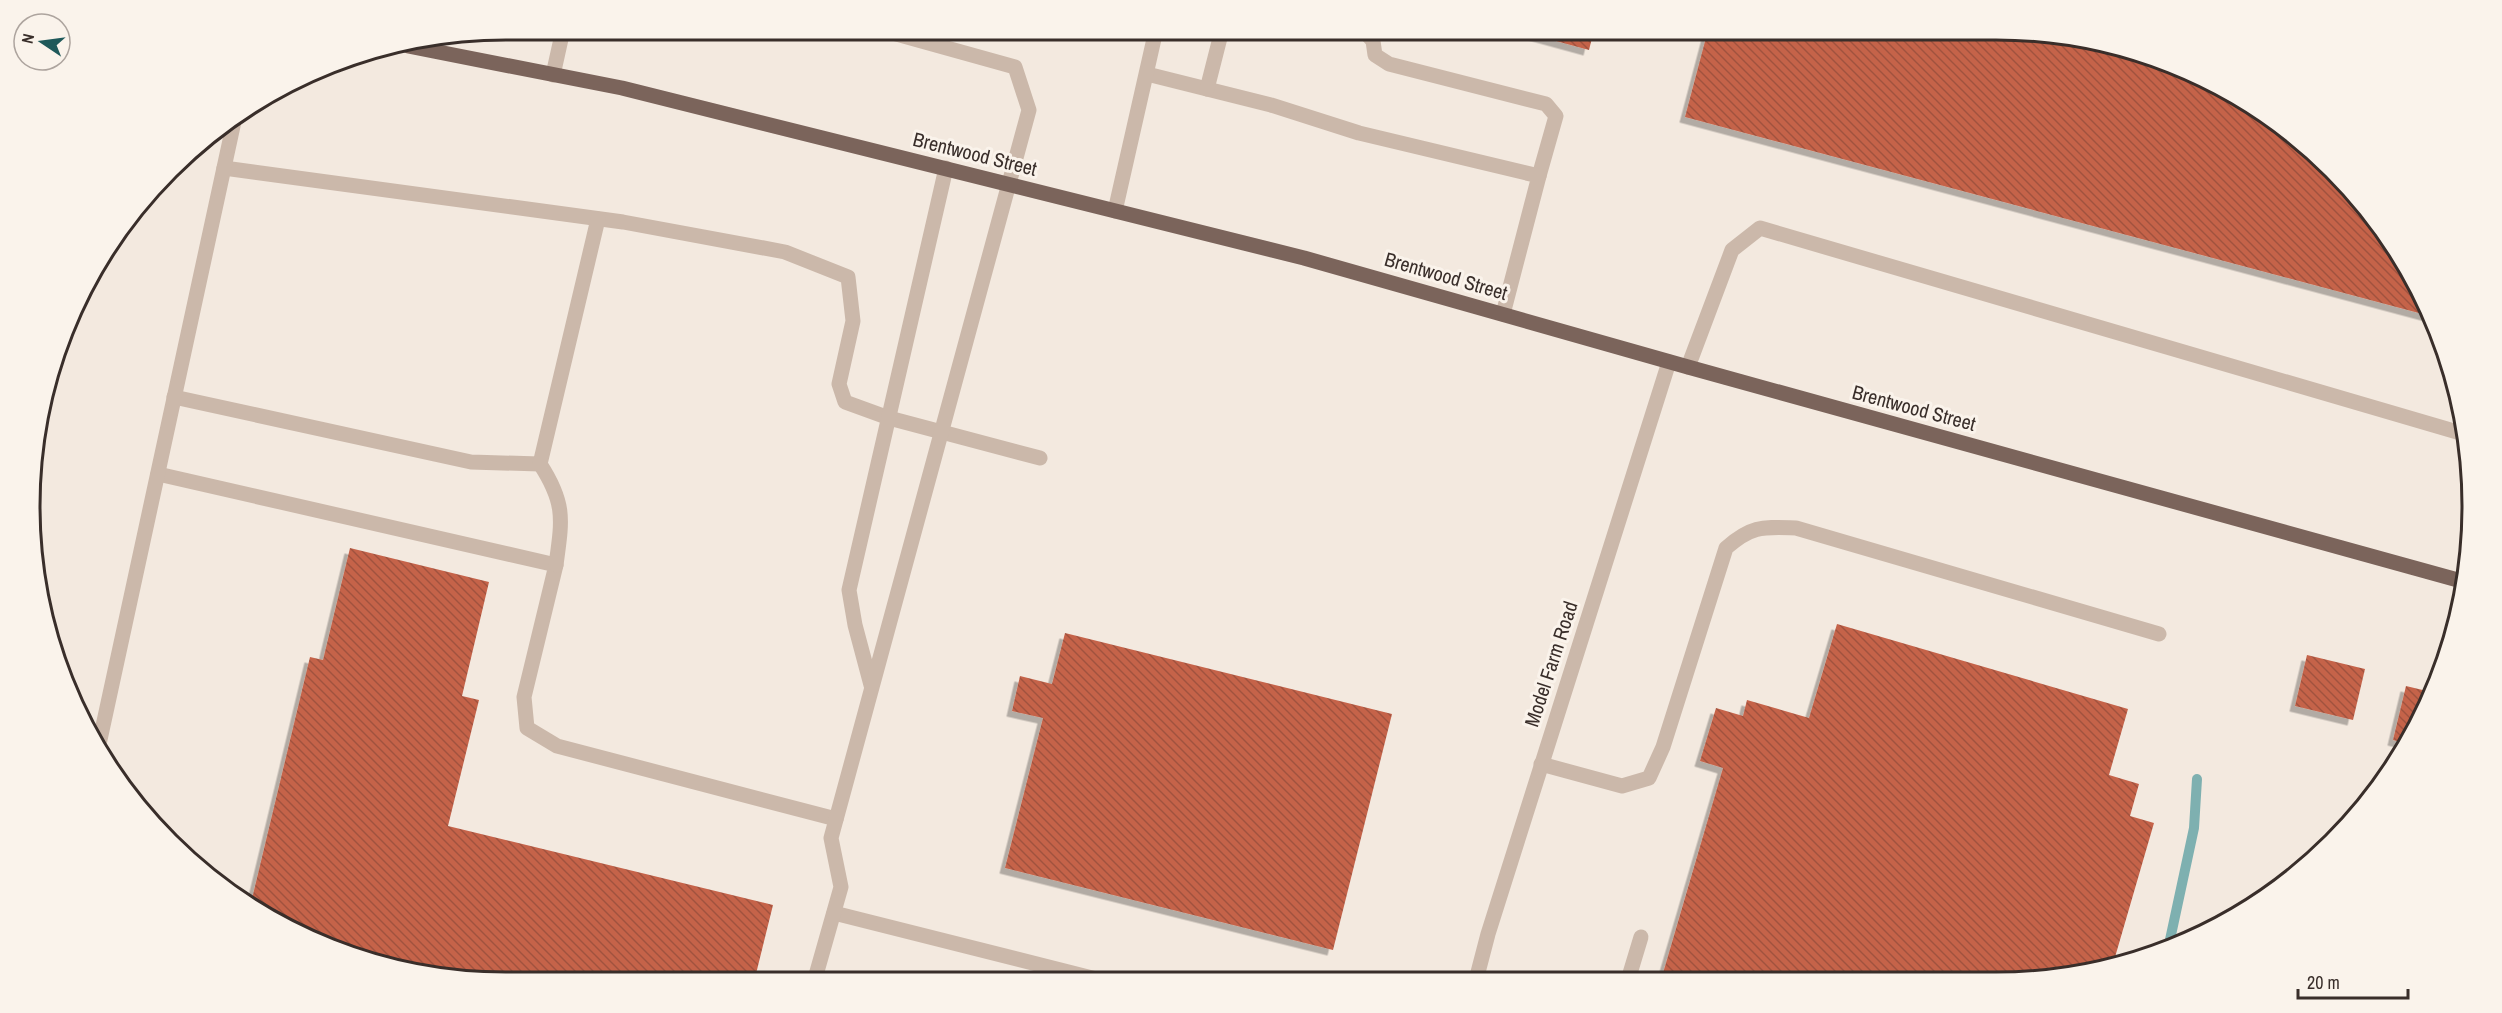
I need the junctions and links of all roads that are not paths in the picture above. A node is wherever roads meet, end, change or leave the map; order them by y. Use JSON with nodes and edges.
{"nodes":[{"id":1,"x":561,"y":40,"type":"edge"},
{"id":2,"x":918,"y":40,"type":"edge"},
{"id":3,"x":1154,"y":40,"type":"edge"},
{"id":4,"x":1219,"y":40,"type":"edge"},
{"id":5,"x":1373,"y":40,"type":"edge"},
{"id":6,"x":420,"y":48,"type":"edge"},
{"id":7,"x":1147,"y":74,"type":"junction"},
{"id":8,"x":553,"y":75,"type":"junction"},
{"id":9,"x":1207,"y":89,"type":"junction"},
{"id":10,"x":232,"y":130,"type":"edge"},
{"id":11,"x":224,"y":168,"type":"junction"},
{"id":12,"x":946,"y":168,"type":"junction"},
{"id":13,"x":1539,"y":176,"type":"junction"},
{"id":14,"x":1007,"y":184,"type":"junction"},
{"id":15,"x":1115,"y":211,"type":"junction"},
{"id":16,"x":598,"y":219,"type":"junction"},
{"id":17,"x":1503,"y":314,"type":"junction"},
{"id":18,"x":1669,"y":362,"type":"junction"},
{"id":19,"x":1688,"y":367,"type":"junction"},
{"id":20,"x":174,"y":397,"type":"junction"},
{"id":21,"x":889,"y":418,"type":"junction"},
{"id":22,"x":941,"y":432,"type":"junction"},
{"id":23,"x":2456,"y":432,"type":"edge"},
{"id":24,"x":1040,"y":458,"type":"dead end"},
{"id":25,"x":540,"y":464,"type":"junction"},
{"id":26,"x":158,"y":474,"type":"junction"},
{"id":27,"x":556,"y":565,"type":"junction"},
{"id":28,"x":2456,"y":579,"type":"edge"},
{"id":29,"x":2159,"y":634,"type":"dead end"},
{"id":30,"x":872,"y":685,"type":"junction"},
{"id":31,"x":101,"y":736,"type":"edge"},
{"id":32,"x":1541,"y":764,"type":"junction"},
{"id":33,"x":836,"y":819,"type":"junction"},
{"id":34,"x":834,"y":913,"type":"junction"},
{"id":35,"x":1641,"y":938,"type":"dead end"},
{"id":36,"x":817,"y":972,"type":"edge"},
{"id":37,"x":1068,"y":972,"type":"edge"},
{"id":38,"x":1478,"y":972,"type":"edge"},
{"id":39,"x":1630,"y":972,"type":"edge"}],
"edges":[{"from":1,"to":8,"type":"street"},
{"from":2,"to":14,"type":"street"},
{"from":3,"to":7,"type":"street"},
{"from":4,"to":9,"type":"street"},
{"from":5,"to":13,"type":"street"},
{"from":6,"to":8,"type":"main road","name":"Brentwood Street"},
{"from":7,"to":9,"type":"street"},
{"from":7,"to":15,"type":"street"},
{"from":8,"to":12,"type":"main road","name":"Brentwood Street"},
{"from":9,"to":13,"type":"street"},
{"from":10,"to":11,"type":"street"},
{"from":11,"to":16,"type":"street"},
{"from":11,"to":20,"type":"street"},
{"from":12,"to":14,"type":"main road","name":"Brentwood Street"},
{"from":12,"to":21,"type":"street"},
{"from":13,"to":17,"type":"street"},
{"from":14,"to":15,"type":"main road","name":"Brentwood Street"},
{"from":14,"to":22,"type":"street"},
{"from":15,"to":17,"type":"main road","name":"Brentwood Street"},
{"from":16,"to":21,"type":"street"},
{"from":16,"to":25,"type":"street"},
{"from":17,"to":18,"type":"main road","name":"Brentwood Street"},
{"from":18,"to":19,"type":"main road","name":"Brentwood Street"},
{"from":18,"to":32,"type":"street","name":"Model Farm Road"},
{"from":19,"to":23,"type":"street"},
{"from":19,"to":28,"type":"main road","name":"Brentwood Street"},
{"from":20,"to":25,"type":"street"},
{"from":20,"to":26,"type":"street"},
{"from":21,"to":22,"type":"street"},
{"from":21,"to":30,"type":"street"},
{"from":22,"to":24,"type":"street"},
{"from":22,"to":30,"type":"street"},
{"from":25,"to":27,"type":"street"},
{"from":26,"to":27,"type":"street"},
{"from":26,"to":31,"type":"street"},
{"from":27,"to":33,"type":"street"},
{"from":29,"to":32,"type":"street"},
{"from":30,"to":33,"type":"street"},
{"from":32,"to":38,"type":"street","name":"Model Farm Road"},
{"from":33,"to":34,"type":"street"},
{"from":34,"to":36,"type":"street"},
{"from":34,"to":37,"type":"street"},
{"from":35,"to":39,"type":"street"}]}
